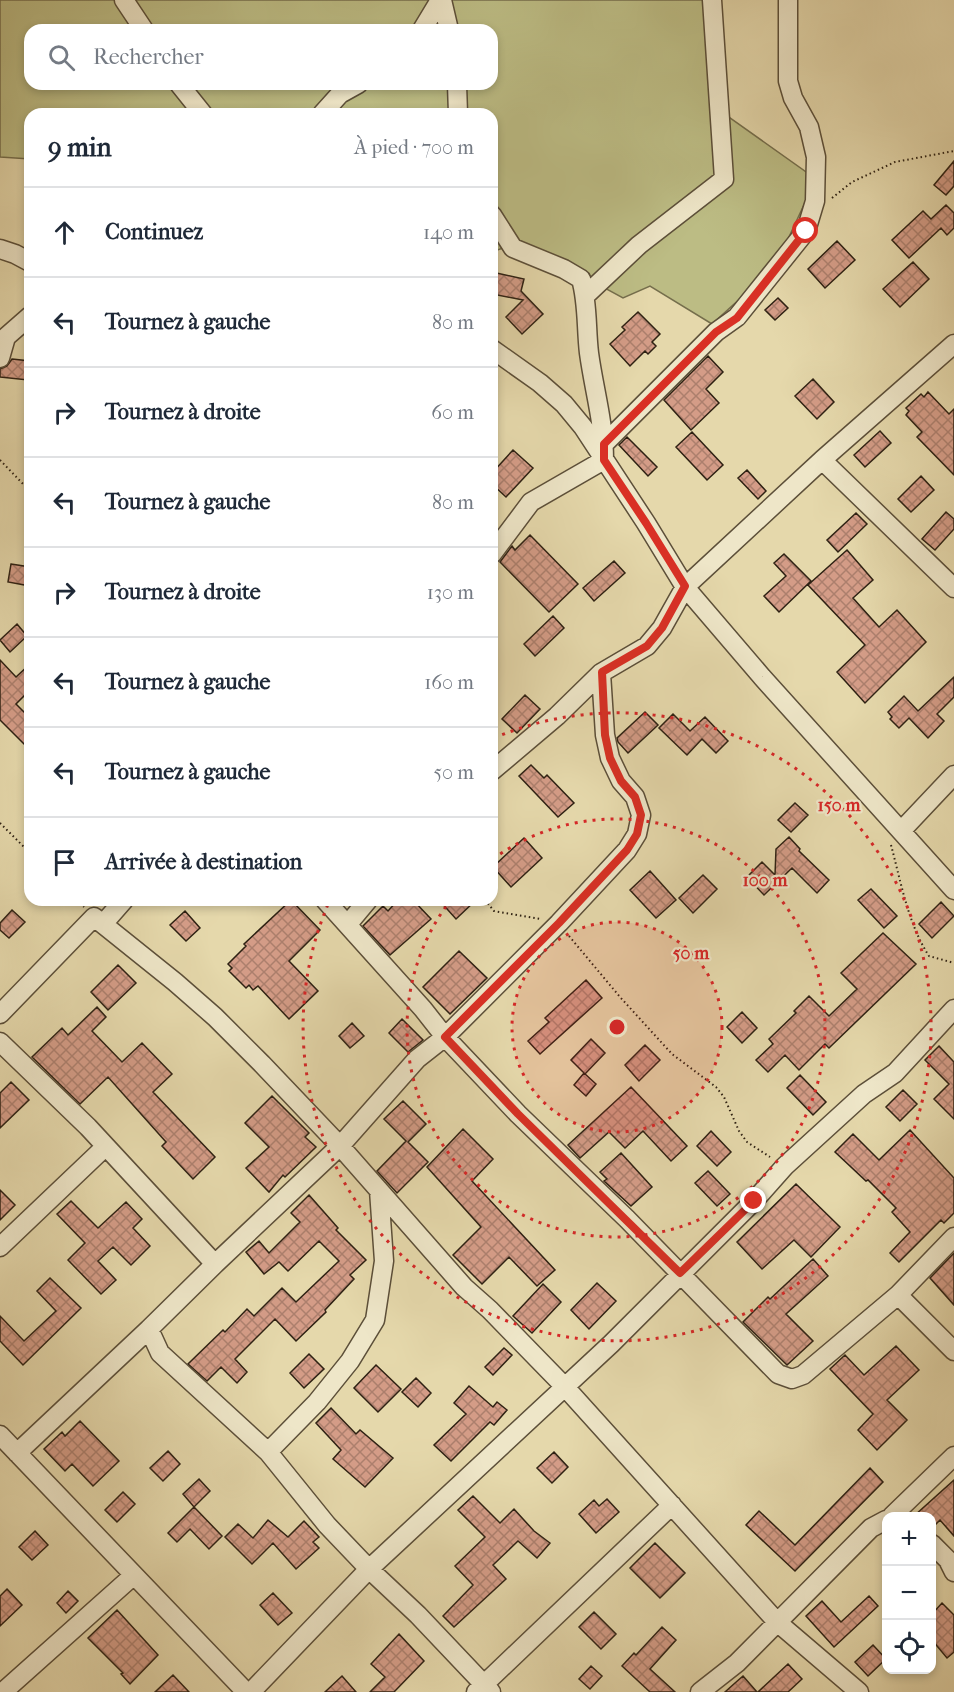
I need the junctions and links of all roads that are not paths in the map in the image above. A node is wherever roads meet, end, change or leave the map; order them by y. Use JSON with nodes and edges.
{"nodes":[{"id":1,"x":124,"y":0,"type":"edge"},
{"id":2,"x":441,"y":0,"type":"edge"},
{"id":3,"x":712,"y":0,"type":"edge"},
{"id":4,"x":788,"y":0,"type":"edge"},
{"id":5,"x":140,"y":24,"type":"edge"},
{"id":6,"x":426,"y":24,"type":"edge"},
{"id":7,"x":447,"y":24,"type":"edge"},
{"id":8,"x":184,"y":90,"type":"edge"},
{"id":9,"x":347,"y":90,"type":"edge"},
{"id":10,"x":457,"y":90,"type":"edge"},
{"id":11,"x":198,"y":108,"type":"edge"},
{"id":12,"x":327,"y":108,"type":"edge"},
{"id":13,"x":458,"y":108,"type":"edge"},
{"id":14,"x":498,"y":224,"type":"edge"},
{"id":15,"x":0,"y":249,"type":"edge"},
{"id":16,"x":24,"y":259,"type":"edge"},
{"id":17,"x":586,"y":295,"type":"junction"},
{"id":18,"x":24,"y":321,"type":"edge"},
{"id":19,"x":954,"y":344,"type":"edge"},
{"id":20,"x":498,"y":353,"type":"edge"},
{"id":21,"x":0,"y":358,"type":"edge"},
{"id":22,"x":604,"y":452,"type":"junction"},
{"id":23,"x":822,"y":460,"type":"junction"},
{"id":24,"x":498,"y":546,"type":"edge"},
{"id":25,"x":685,"y":586,"type":"junction"},
{"id":26,"x":954,"y":588,"type":"edge"},
{"id":27,"x":602,"y":672,"type":"junction"},
{"id":28,"x":498,"y":766,"type":"edge"},
{"id":29,"x":954,"y":775,"type":"edge"},
{"id":30,"x":896,"y":836,"type":"junction"},
{"id":31,"x":954,"y":890,"type":"edge"},
{"id":32,"x":119,"y":906,"type":"edge"},
{"id":33,"x":332,"y":906,"type":"edge"},
{"id":34,"x":363,"y":906,"type":"edge"},
{"id":35,"x":103,"y":924,"type":"junction"},
{"id":36,"x":348,"y":924,"type":"junction"},
{"id":37,"x":954,"y":1009,"type":"edge"},
{"id":38,"x":0,"y":1014,"type":"edge"},
{"id":39,"x":445,"y":1037,"type":"junction"},
{"id":40,"x":0,"y":1042,"type":"edge"},
{"id":41,"x":340,"y":1146,"type":"junction"},
{"id":42,"x":105,"y":1147,"type":"junction"},
{"id":43,"x":379,"y":1190,"type":"junction"},
{"id":44,"x":954,"y":1236,"type":"edge"},
{"id":45,"x":0,"y":1246,"type":"edge"},
{"id":46,"x":215,"y":1263,"type":"junction"},
{"id":47,"x":680,"y":1273,"type":"junction"},
{"id":48,"x":898,"y":1295,"type":"junction"},
{"id":49,"x":149,"y":1329,"type":"junction"},
{"id":50,"x":954,"y":1351,"type":"edge"},
{"id":51,"x":565,"y":1387,"type":"junction"},
{"id":52,"x":0,"y":1435,"type":"edge"},
{"id":53,"x":267,"y":1452,"type":"junction"},
{"id":54,"x":18,"y":1453,"type":"junction"},
{"id":55,"x":954,"y":1456,"type":"edge"},
{"id":56,"x":672,"y":1505,"type":"junction"},
{"id":57,"x":896,"y":1512,"type":"edge"},
{"id":58,"x":882,"y":1522,"type":"edge"},
{"id":59,"x":936,"y":1548,"type":"edge"},
{"id":60,"x":369,"y":1569,"type":"junction"},
{"id":61,"x":954,"y":1572,"type":"edge"},
{"id":62,"x":134,"y":1575,"type":"junction"},
{"id":63,"x":777,"y":1622,"type":"junction"},
{"id":64,"x":6,"y":1687,"type":"edge"},
{"id":65,"x":483,"y":1690,"type":"edge"},
{"id":66,"x":246,"y":1692,"type":"edge"},
{"id":67,"x":251,"y":1692,"type":"edge"},
{"id":68,"x":700,"y":1692,"type":"edge"},
{"id":69,"x":859,"y":1692,"type":"edge"}],
"edges":[{"from":1,"to":5,"type":"street"},
{"from":2,"to":6,"type":"street"},
{"from":2,"to":7,"type":"street"},
{"from":3,"to":17,"type":"street"},
{"from":4,"to":22,"type":"street"},
{"from":8,"to":11,"type":"street"},
{"from":9,"to":12,"type":"street"},
{"from":10,"to":13,"type":"street"},
{"from":14,"to":17,"type":"street"},
{"from":15,"to":16,"type":"street"},
{"from":17,"to":22,"type":"street"},
{"from":18,"to":21,"type":"street"},
{"from":19,"to":23,"type":"street"},
{"from":20,"to":22,"type":"street"},
{"from":22,"to":24,"type":"street"},
{"from":22,"to":25,"type":"street"},
{"from":23,"to":25,"type":"street"},
{"from":23,"to":26,"type":"street"},
{"from":25,"to":27,"type":"street"},
{"from":25,"to":30,"type":"street"},
{"from":27,"to":28,"type":"street"},
{"from":27,"to":39,"type":"street"},
{"from":29,"to":30,"type":"street"},
{"from":30,"to":31,"type":"street"},
{"from":32,"to":35,"type":"street"},
{"from":33,"to":36,"type":"street"},
{"from":34,"to":36,"type":"street"},
{"from":35,"to":38,"type":"street"},
{"from":35,"to":41,"type":"street"},
{"from":36,"to":39,"type":"street"},
{"from":37,"to":47,"type":"street"},
{"from":39,"to":41,"type":"street"},
{"from":39,"to":47,"type":"street"},
{"from":40,"to":42,"type":"street"},
{"from":41,"to":43,"type":"street"},
{"from":41,"to":46,"type":"street"},
{"from":42,"to":45,"type":"street"},
{"from":42,"to":46,"type":"street"},
{"from":43,"to":51,"type":"street"},
{"from":43,"to":53,"type":"street"},
{"from":44,"to":48,"type":"street"},
{"from":46,"to":49,"type":"street"},
{"from":47,"to":48,"type":"street"},
{"from":47,"to":51,"type":"street"},
{"from":48,"to":50,"type":"street"},
{"from":49,"to":53,"type":"street"},
{"from":49,"to":54,"type":"street"},
{"from":51,"to":56,"type":"street"},
{"from":51,"to":60,"type":"street"},
{"from":52,"to":54,"type":"street"},
{"from":53,"to":60,"type":"street"},
{"from":54,"to":62,"type":"street"},
{"from":55,"to":57,"type":"street"},
{"from":56,"to":63,"type":"street"},
{"from":56,"to":65,"type":"street"},
{"from":58,"to":63,"type":"street"},
{"from":59,"to":61,"type":"street"},
{"from":60,"to":65,"type":"street"},
{"from":60,"to":67,"type":"street"},
{"from":62,"to":64,"type":"street"},
{"from":62,"to":66,"type":"street"},
{"from":63,"to":68,"type":"street"},
{"from":63,"to":69,"type":"street"}]}
